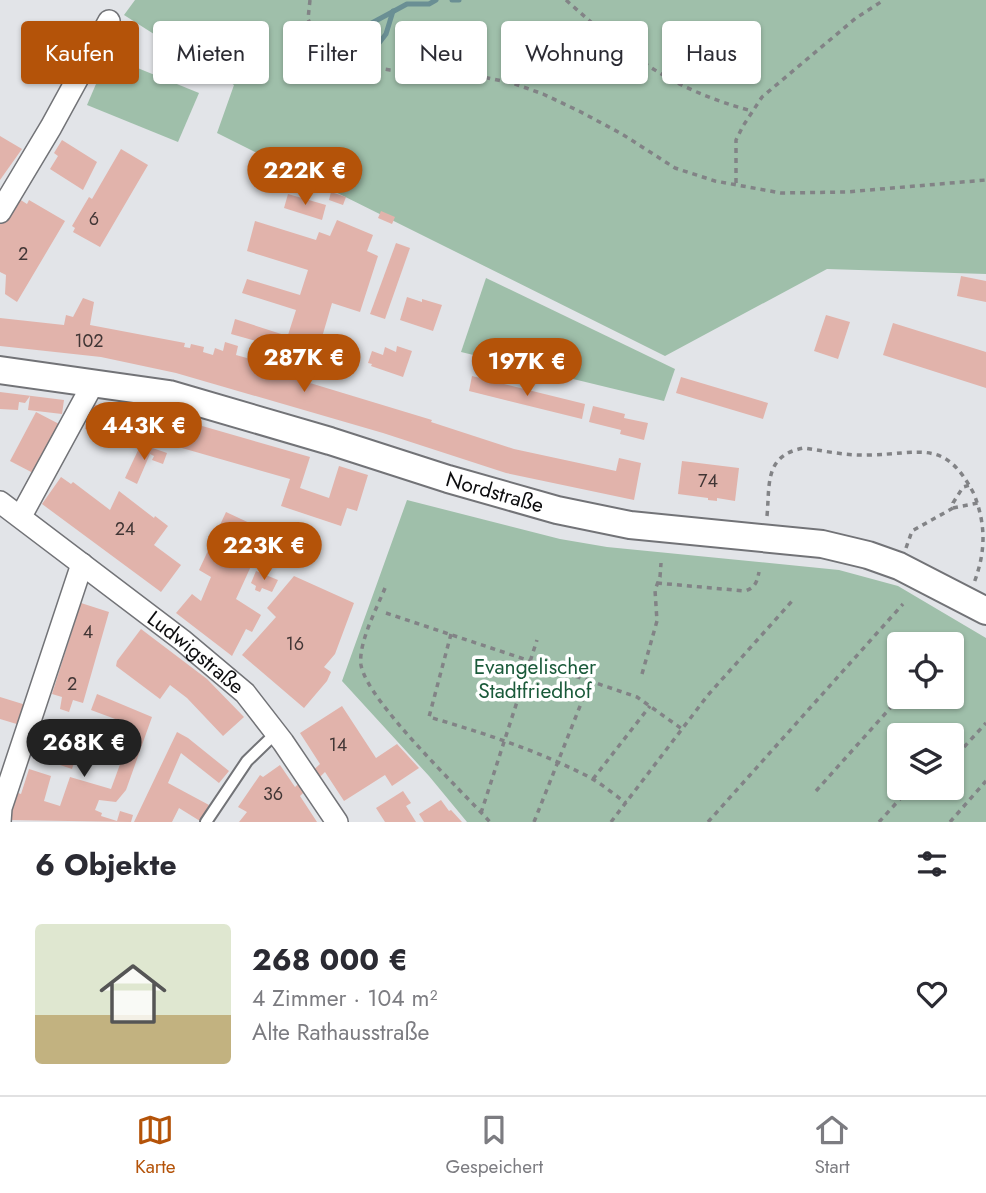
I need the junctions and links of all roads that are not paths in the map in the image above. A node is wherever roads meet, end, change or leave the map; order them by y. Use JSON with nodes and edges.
{"nodes":[{"id":1,"x":75,"y":84,"type":"edge"},
{"id":2,"x":0,"y":212,"type":"edge"},
{"id":3,"x":0,"y":370,"type":"edge"},
{"id":4,"x":94,"y":382,"type":"junction"},
{"id":5,"x":0,"y":502,"type":"edge"},
{"id":6,"x":21,"y":516,"type":"junction"},
{"id":7,"x":82,"y":564,"type":"junction"},
{"id":8,"x":977,"y":606,"type":"edge"},
{"id":9,"x":276,"y":733,"type":"junction"},
{"id":10,"x":0,"y":822,"type":"edge"},
{"id":11,"x":206,"y":822,"type":"edge"},
{"id":12,"x":337,"y":822,"type":"edge"}],
"edges":[{"from":1,"to":2,"type":"street"},
{"from":3,"to":4,"type":"street","name":"Nordstraße"},
{"from":4,"to":6,"type":"street"},
{"from":4,"to":8,"type":"street","name":"Nordstraße"},
{"from":5,"to":6,"type":"street","name":"Ludwigstraße"},
{"from":6,"to":7,"type":"street","name":"Ludwigstraße"},
{"from":7,"to":9,"type":"street","name":"Ludwigstraße"},
{"from":7,"to":10,"type":"street"},
{"from":9,"to":11,"type":"lane"},
{"from":9,"to":12,"type":"street","name":"Ludwigstraße"}]}
